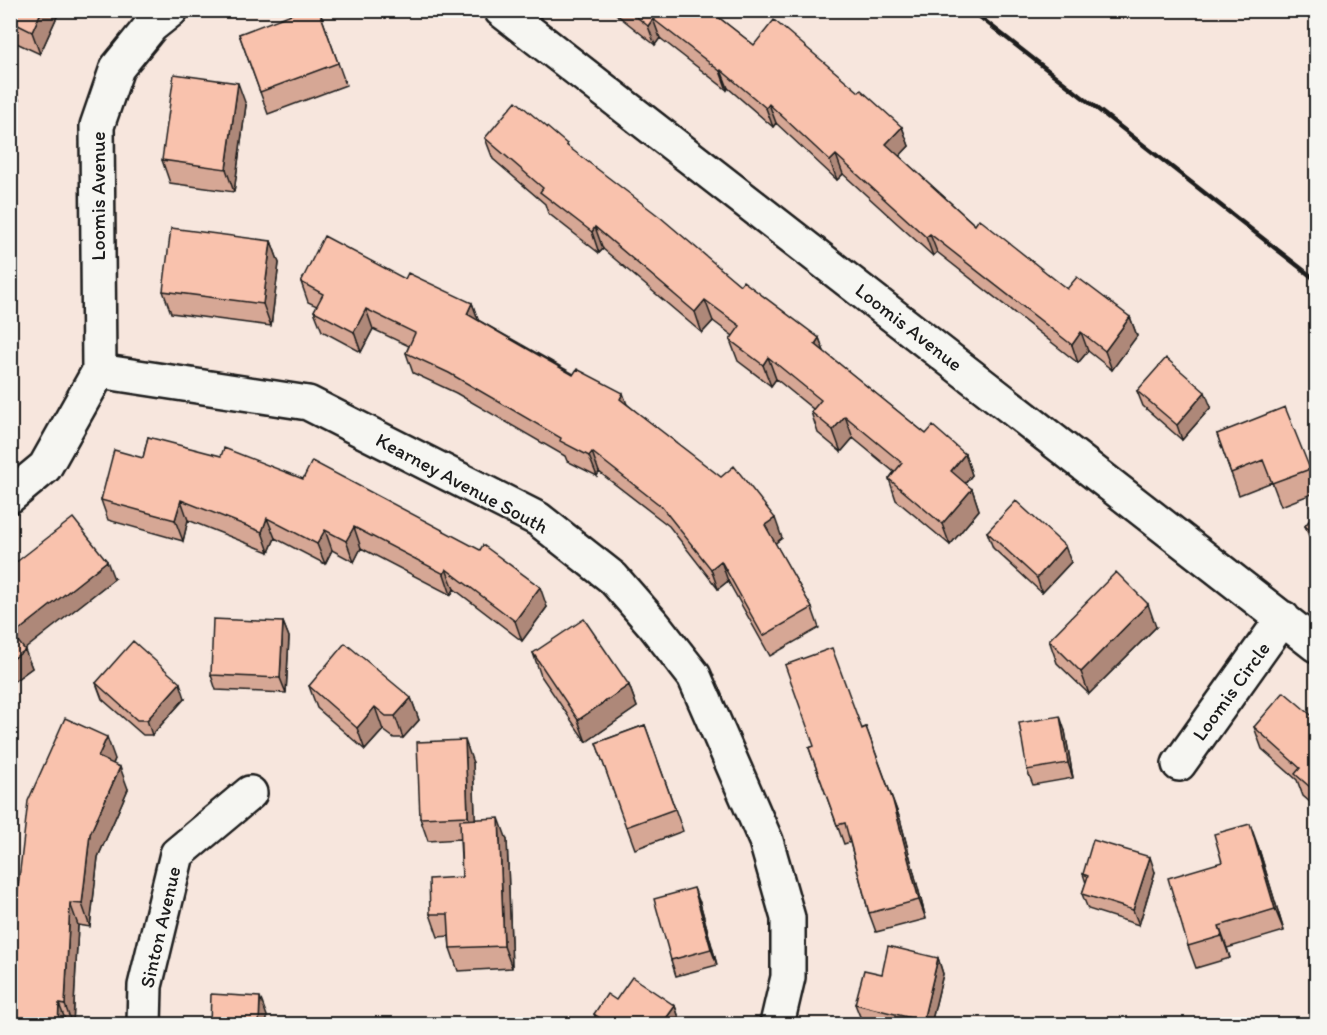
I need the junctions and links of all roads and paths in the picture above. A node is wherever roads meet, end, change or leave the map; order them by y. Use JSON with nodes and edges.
{"nodes":[{"id":1,"x":171,"y":10,"type":"edge"},
{"id":2,"x":501,"y":10,"type":"edge"},
{"id":3,"x":99,"y":371,"type":"junction"},
{"id":4,"x":10,"y":496,"type":"edge"},
{"id":5,"x":1283,"y":618,"type":"junction"},
{"id":6,"x":1317,"y":645,"type":"edge"},
{"id":7,"x":1179,"y":764,"type":"dead end"},
{"id":8,"x":250,"y":793,"type":"dead end"},
{"id":9,"x":144,"y":1024,"type":"edge"},
{"id":10,"x":777,"y":1024,"type":"edge"}],
"edges":[{"from":1,"to":3,"type":"street","name":"Loomis Avenue"},
{"from":2,"to":5,"type":"street","name":"Loomis Avenue"},
{"from":3,"to":4,"type":"street"},
{"from":3,"to":10,"type":"street","name":"Kearney Avenue South"},
{"from":5,"to":6,"type":"street","name":"Loomis Avenue"},
{"from":5,"to":7,"type":"street","name":"Loomis Circle"},
{"from":8,"to":9,"type":"street","name":"Sinton Avenue"}]}
